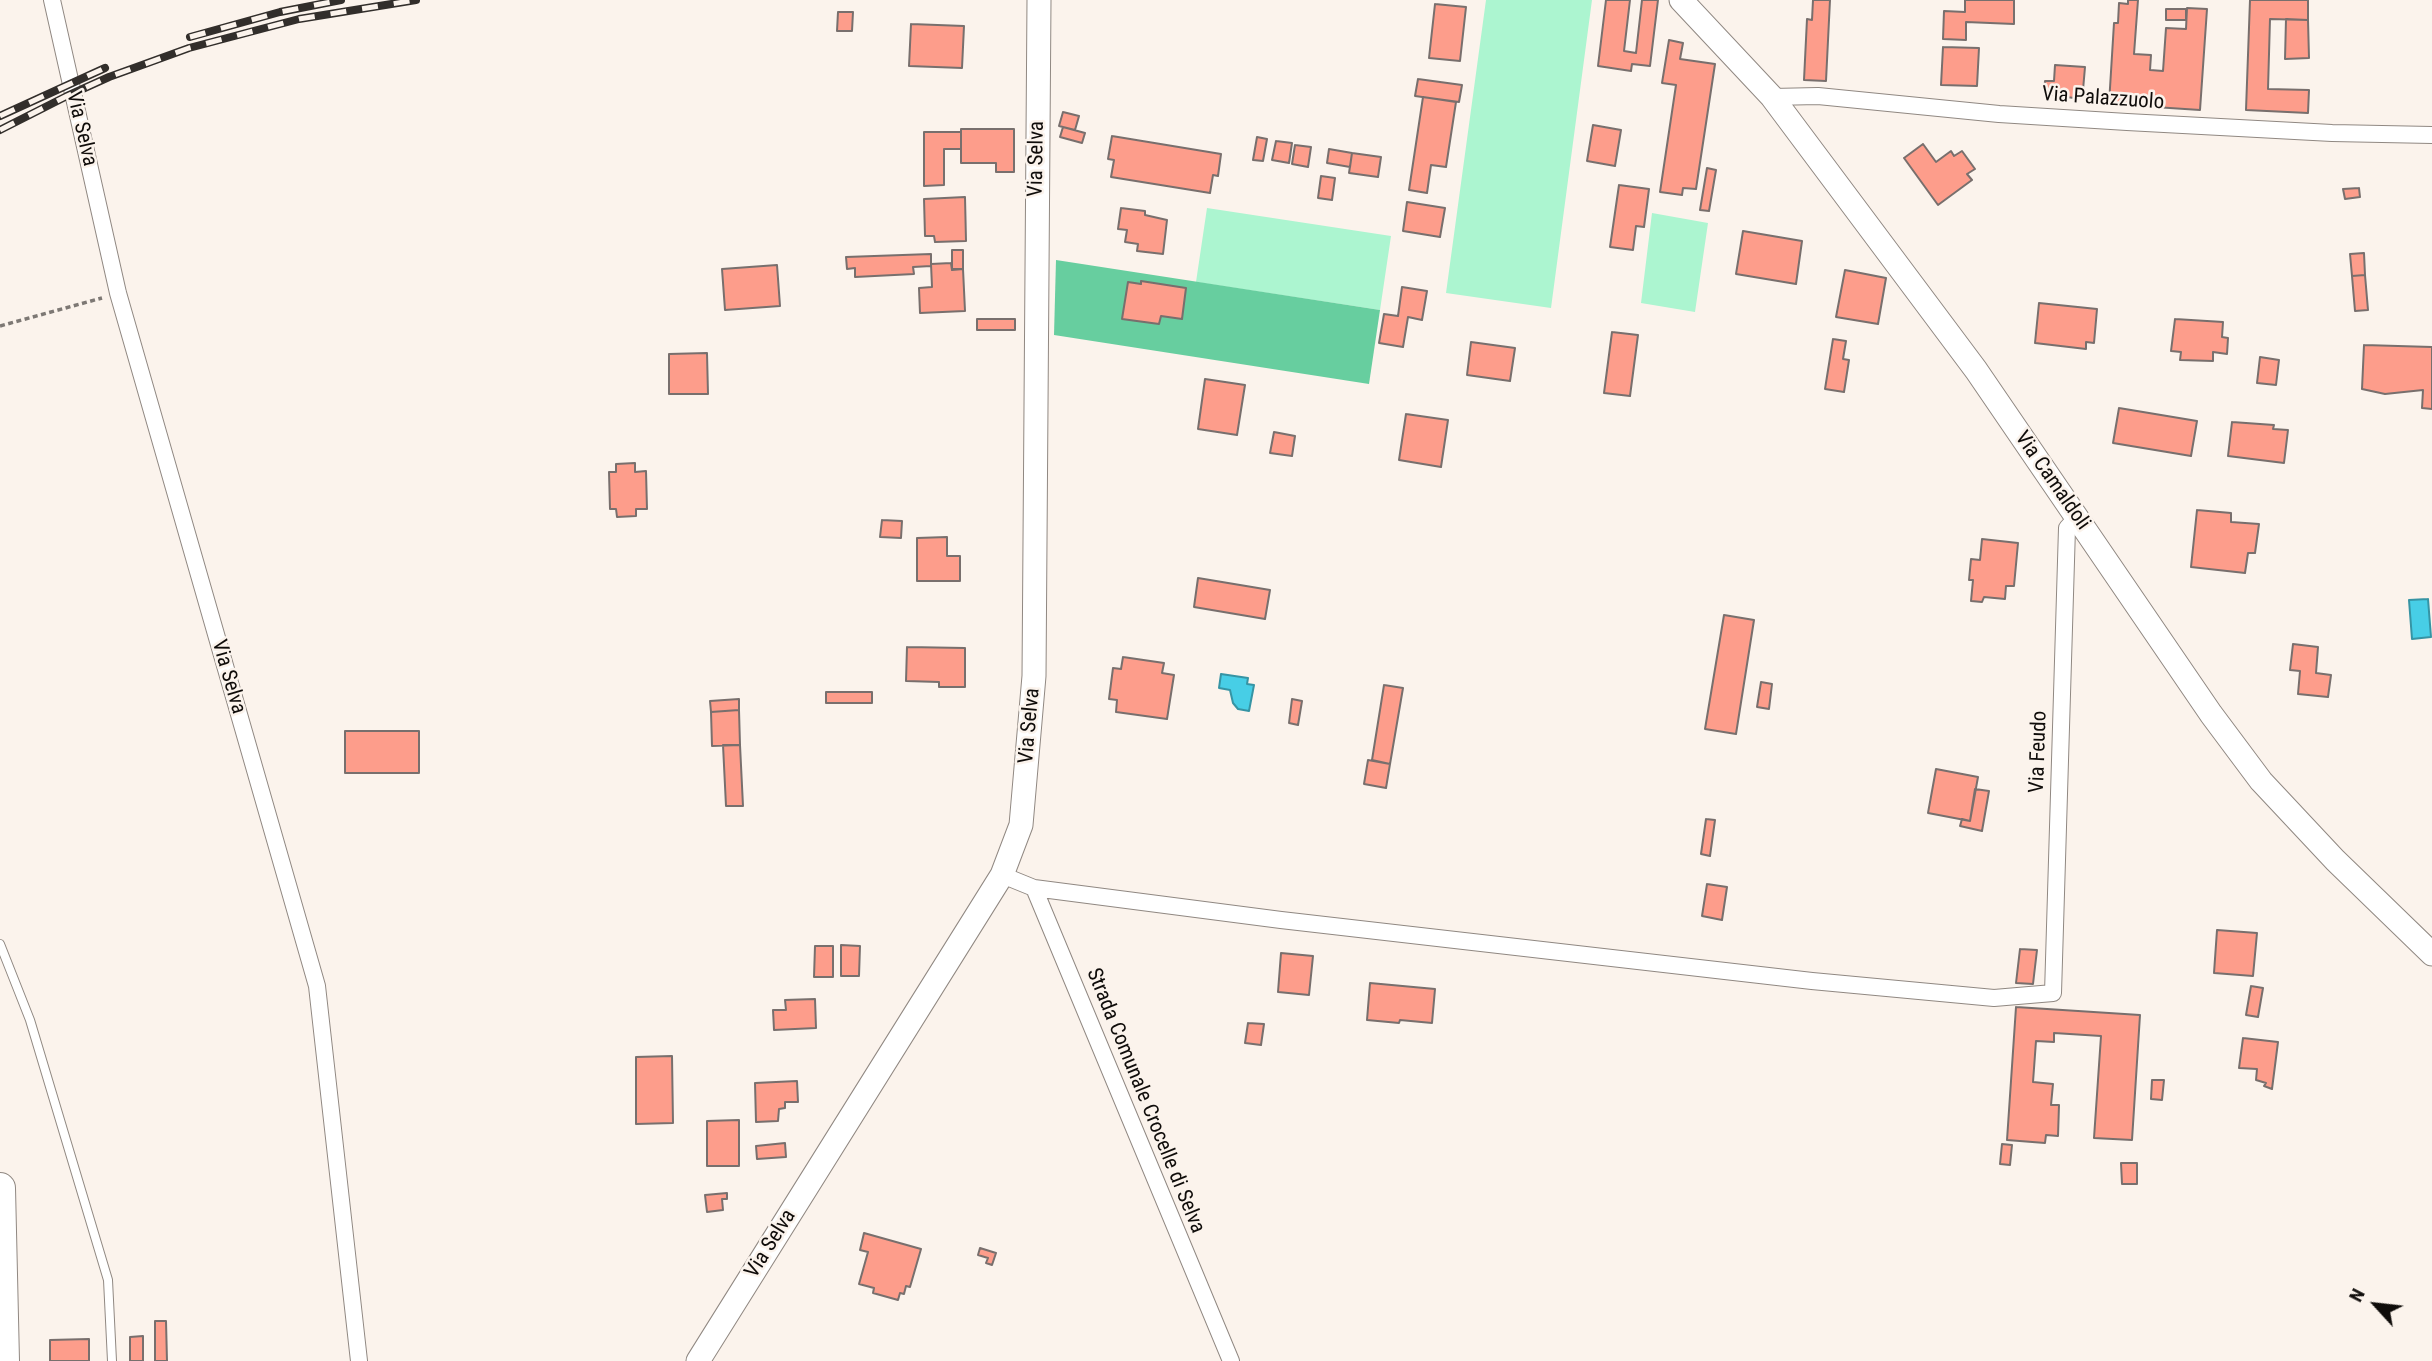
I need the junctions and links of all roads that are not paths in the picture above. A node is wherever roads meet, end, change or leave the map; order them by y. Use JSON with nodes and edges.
{"nodes":[{"id":1,"x":52,"y":0,"type":"edge"},
{"id":2,"x":1039,"y":0,"type":"edge"},
{"id":3,"x":1681,"y":0,"type":"edge"},
{"id":4,"x":1772,"y":97,"type":"junction"},
{"id":5,"x":2432,"y":135,"type":"edge"},
{"id":6,"x":2077,"y":517,"type":"junction"},
{"id":7,"x":1002,"y":875,"type":"junction"},
{"id":8,"x":1034,"y":888,"type":"junction"},
{"id":9,"x":0,"y":944,"type":"edge"},
{"id":10,"x":2432,"y":954,"type":"edge"},
{"id":11,"x":0,"y":1188,"type":"edge"},
{"id":12,"x":4,"y":1361,"type":"edge"},
{"id":13,"x":112,"y":1361,"type":"edge"},
{"id":14,"x":359,"y":1361,"type":"edge"},
{"id":15,"x":698,"y":1361,"type":"edge"},
{"id":16,"x":1231,"y":1361,"type":"edge"}],
"edges":[{"from":1,"to":14,"type":"street","name":"Via Selva"},
{"from":2,"to":7,"type":"street","name":"Via Selva"},
{"from":3,"to":4,"type":"street","name":"Via Camaldoli"},
{"from":4,"to":5,"type":"street","name":"Via Palazzuolo"},
{"from":4,"to":6,"type":"street","name":"Via Camaldoli"},
{"from":6,"to":8,"type":"street","name":"Via Feudo"},
{"from":6,"to":10,"type":"street","name":"Via Camaldoli"},
{"from":7,"to":8,"type":"street"},
{"from":7,"to":15,"type":"street","name":"Via Selva"},
{"from":8,"to":16,"type":"street","name":"Strada Comunale Crocelle di Selva"},
{"from":9,"to":13,"type":"lane"},
{"from":11,"to":12,"type":"highway"}]}
